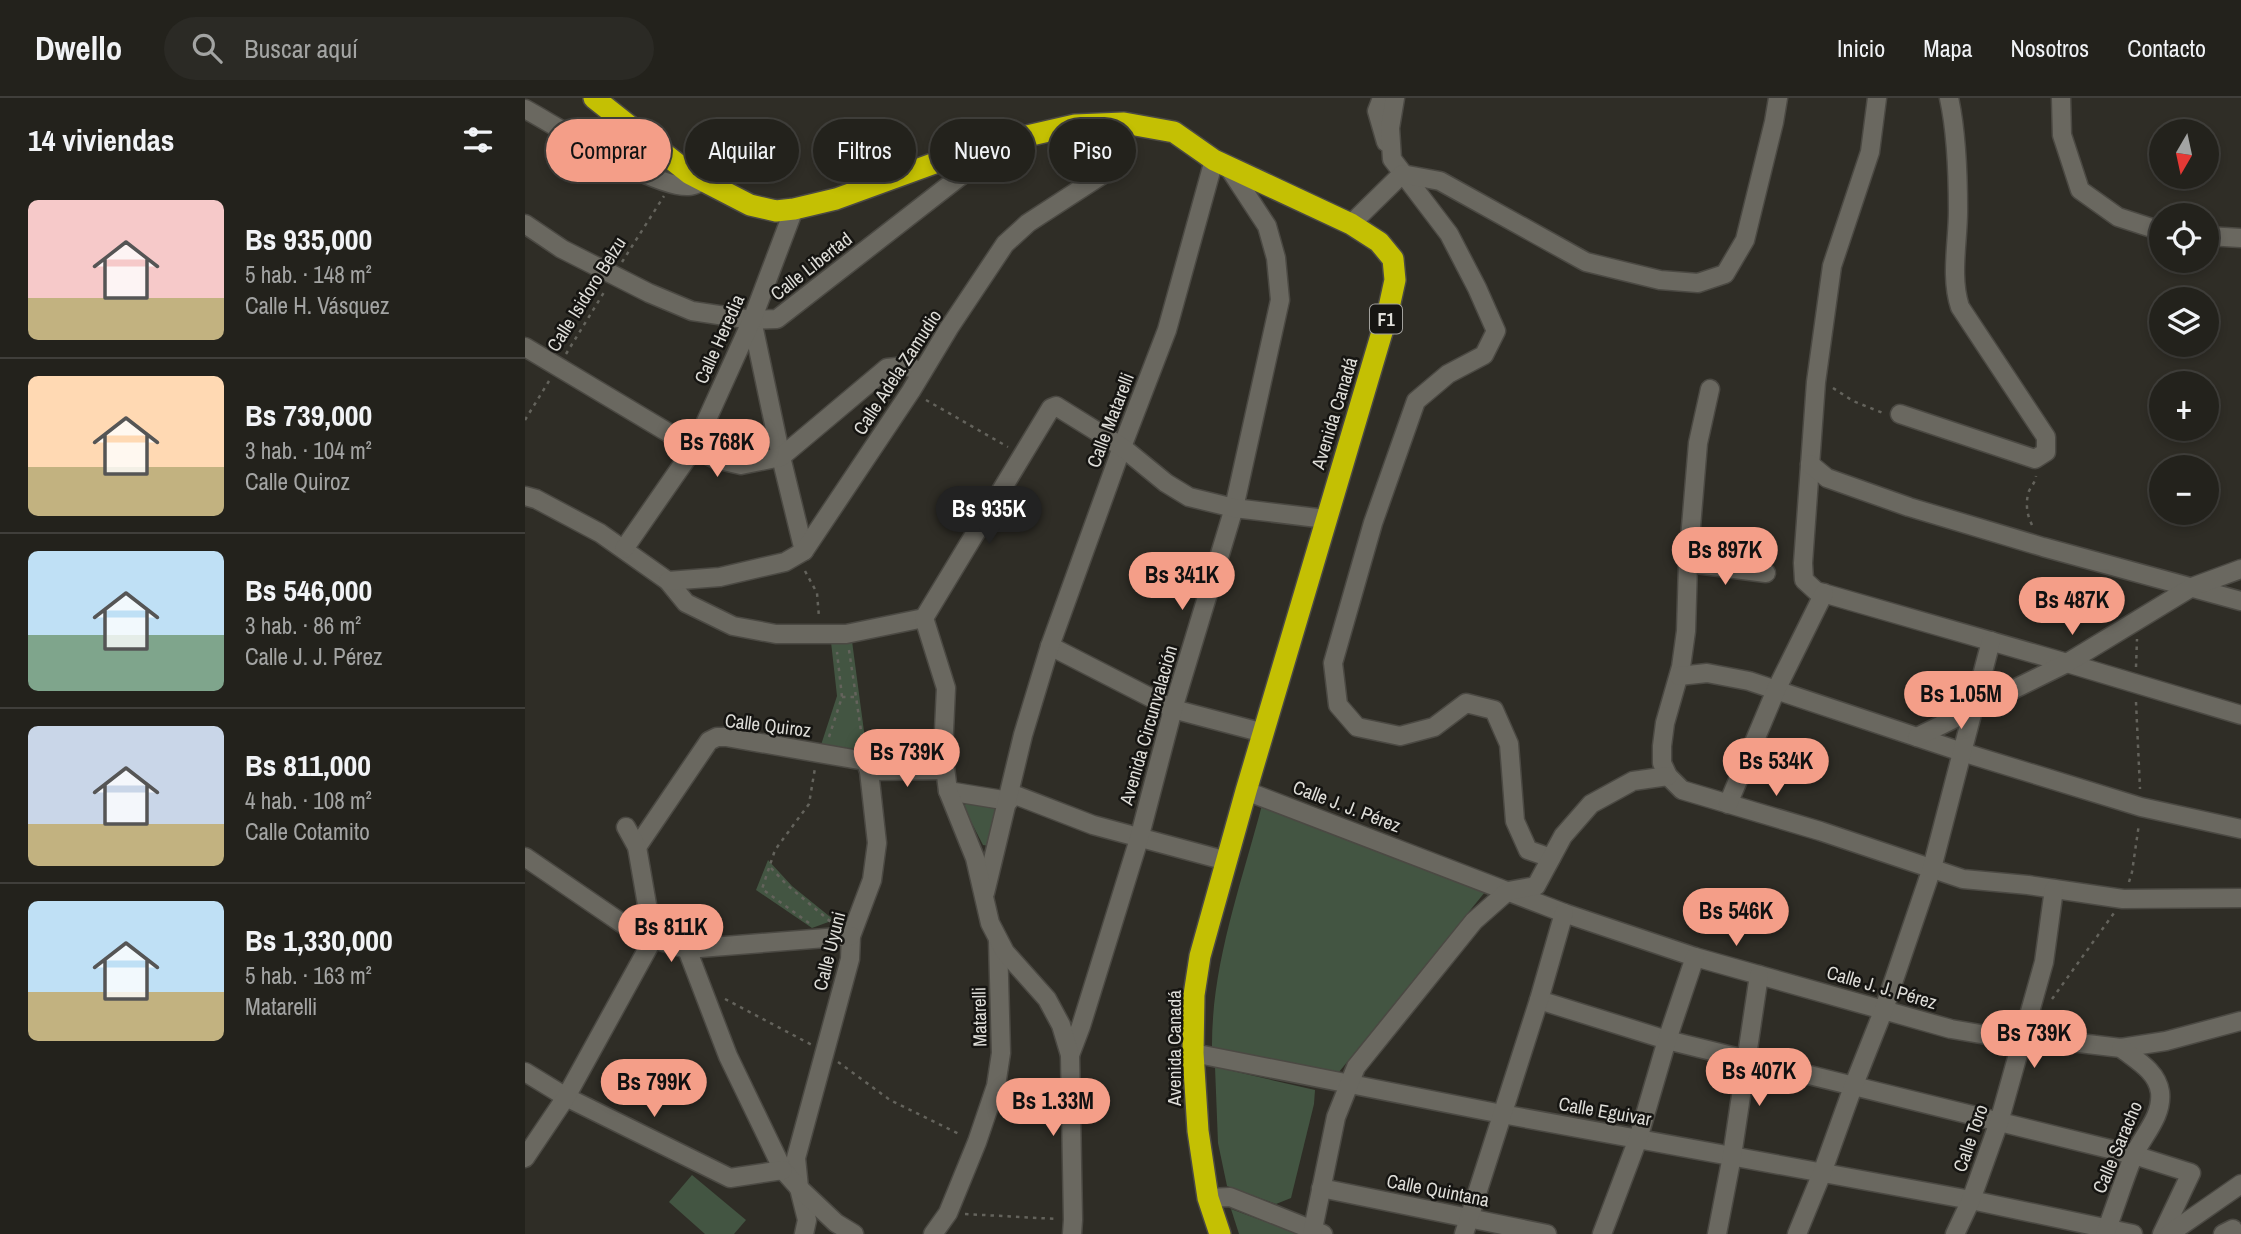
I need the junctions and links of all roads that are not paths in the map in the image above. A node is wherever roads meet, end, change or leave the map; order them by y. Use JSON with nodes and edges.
{"nodes":[{"id":1,"x":594,"y":98,"type":"edge"},
{"id":2,"x":1382,"y":98,"type":"edge"},
{"id":3,"x":1395,"y":98,"type":"edge"},
{"id":4,"x":1778,"y":98,"type":"edge"},
{"id":5,"x":1877,"y":98,"type":"edge"},
{"id":6,"x":1949,"y":98,"type":"edge"},
{"id":7,"x":2060,"y":98,"type":"edge"},
{"id":8,"x":525,"y":109,"type":"edge"},
{"id":9,"x":1136,"y":125,"type":"edge"},
{"id":10,"x":1222,"y":164,"type":"junction"},
{"id":11,"x":930,"y":165,"type":"edge"},
{"id":12,"x":1397,"y":166,"type":"junction"},
{"id":13,"x":685,"y":170,"type":"edge"},
{"id":14,"x":702,"y":182,"type":"edge"},
{"id":15,"x":706,"y":182,"type":"edge"},
{"id":16,"x":952,"y":182,"type":"edge"},
{"id":17,"x":1090,"y":182,"type":"edge"},
{"id":18,"x":794,"y":209,"type":"junction"},
{"id":19,"x":525,"y":224,"type":"edge"},
{"id":20,"x":1350,"y":224,"type":"junction"},
{"id":21,"x":2149,"y":227,"type":"edge"},
{"id":22,"x":2219,"y":237,"type":"edge"},
{"id":23,"x":2241,"y":238,"type":"edge"},
{"id":24,"x":752,"y":320,"type":"junction"},
{"id":25,"x":525,"y":347,"type":"edge"},
{"id":26,"x":922,"y":372,"type":"junction"},
{"id":27,"x":1710,"y":389,"type":"dead end"},
{"id":28,"x":1900,"y":414,"type":"road end"},
{"id":29,"x":1122,"y":447,"type":"junction"},
{"id":30,"x":694,"y":448,"type":"junction"},
{"id":31,"x":781,"y":457,"type":"junction"},
{"id":32,"x":1810,"y":464,"type":"junction"},
{"id":33,"x":525,"y":496,"type":"edge"},
{"id":34,"x":1234,"y":508,"type":"junction"},
{"id":35,"x":1326,"y":519,"type":"junction"},
{"id":36,"x":624,"y":549,"type":"junction"},
{"id":37,"x":800,"y":553,"type":"junction"},
{"id":38,"x":1689,"y":563,"type":"junction"},
{"id":39,"x":2241,"y":569,"type":"edge"},
{"id":40,"x":1766,"y":573,"type":"dead end"},
{"id":41,"x":668,"y":582,"type":"junction"},
{"id":42,"x":2193,"y":587,"type":"junction"},
{"id":43,"x":1824,"y":593,"type":"junction"},
{"id":44,"x":2241,"y":601,"type":"edge"},
{"id":45,"x":924,"y":618,"type":"junction"},
{"id":46,"x":1991,"y":641,"type":"junction"},
{"id":47,"x":1050,"y":646,"type":"junction"},
{"id":48,"x":2067,"y":663,"type":"junction"},
{"id":49,"x":1679,"y":676,"type":"junction"},
{"id":50,"x":1776,"y":690,"type":"junction"},
{"id":51,"x":1173,"y":709,"type":"junction"},
{"id":52,"x":1973,"y":709,"type":"junction"},
{"id":53,"x":2241,"y":715,"type":"edge"},
{"id":54,"x":1264,"y":733,"type":"junction"},
{"id":55,"x":1917,"y":737,"type":"junction"},
{"id":56,"x":1962,"y":751,"type":"junction"},
{"id":57,"x":867,"y":766,"type":"junction"},
{"id":58,"x":944,"y":770,"type":"junction"},
{"id":59,"x":1668,"y":776,"type":"junction"},
{"id":60,"x":948,"y":791,"type":"junction"},
{"id":61,"x":1247,"y":791,"type":"junction"},
{"id":62,"x":1010,"y":797,"type":"junction"},
{"id":63,"x":1728,"y":804,"type":"junction"},
{"id":64,"x":626,"y":827,"type":"dead end"},
{"id":65,"x":2241,"y":830,"type":"edge"},
{"id":66,"x":1139,"y":839,"type":"junction"},
{"id":67,"x":637,"y":847,"type":"junction"},
{"id":68,"x":525,"y":857,"type":"edge"},
{"id":69,"x":1551,"y":858,"type":"junction"},
{"id":70,"x":1227,"y":862,"type":"junction"},
{"id":71,"x":1932,"y":868,"type":"junction"},
{"id":72,"x":2054,"y":889,"type":"junction"},
{"id":73,"x":1508,"y":891,"type":"junction"},
{"id":74,"x":984,"y":897,"type":"junction"},
{"id":75,"x":2241,"y":898,"type":"edge"},
{"id":76,"x":1564,"y":913,"type":"junction"},
{"id":77,"x":851,"y":936,"type":"junction"},
{"id":78,"x":997,"y":938,"type":"junction"},
{"id":79,"x":653,"y":939,"type":"junction"},
{"id":80,"x":687,"y":949,"type":"junction"},
{"id":81,"x":1695,"y":957,"type":"junction"},
{"id":82,"x":1759,"y":975,"type":"junction"},
{"id":83,"x":1539,"y":1000,"type":"junction"},
{"id":84,"x":1884,"y":1009,"type":"junction"},
{"id":85,"x":2241,"y":1021,"type":"edge"},
{"id":86,"x":2023,"y":1038,"type":"junction"},
{"id":87,"x":1667,"y":1040,"type":"junction"},
{"id":88,"x":2121,"y":1048,"type":"junction"},
{"id":89,"x":1193,"y":1054,"type":"junction"},
{"id":90,"x":1070,"y":1055,"type":"junction"},
{"id":91,"x":1747,"y":1060,"type":"junction"},
{"id":92,"x":525,"y":1072,"type":"edge"},
{"id":93,"x":1350,"y":1083,"type":"junction"},
{"id":94,"x":1853,"y":1087,"type":"junction"},
{"id":95,"x":566,"y":1097,"type":"junction"},
{"id":96,"x":1502,"y":1114,"type":"junction"},
{"id":97,"x":1999,"y":1122,"type":"junction"},
{"id":98,"x":1638,"y":1139,"type":"junction"},
{"id":99,"x":1732,"y":1156,"type":"junction"},
{"id":100,"x":2134,"y":1156,"type":"junction"},
{"id":101,"x":525,"y":1158,"type":"edge"},
{"id":102,"x":783,"y":1170,"type":"junction"},
{"id":103,"x":1822,"y":1173,"type":"junction"},
{"id":104,"x":2241,"y":1184,"type":"edge"},
{"id":105,"x":799,"y":1188,"type":"junction"},
{"id":106,"x":1321,"y":1188,"type":"junction"},
{"id":107,"x":1208,"y":1198,"type":"junction"},
{"id":108,"x":1971,"y":1200,"type":"junction"},
{"id":109,"x":948,"y":1213,"type":"junction"},
{"id":110,"x":1467,"y":1226,"type":"edge"},
{"id":111,"x":1074,"y":1229,"type":"edge"},
{"id":112,"x":2106,"y":1231,"type":"edge"},
{"id":113,"x":1316,"y":1232,"type":"edge"},
{"id":114,"x":804,"y":1234,"type":"edge"},
{"id":115,"x":854,"y":1234,"type":"edge"},
{"id":116,"x":933,"y":1234,"type":"edge"},
{"id":117,"x":951,"y":1234,"type":"edge"},
{"id":118,"x":1220,"y":1234,"type":"edge"},
{"id":119,"x":1547,"y":1234,"type":"edge"},
{"id":120,"x":1602,"y":1234,"type":"edge"},
{"id":121,"x":1717,"y":1234,"type":"edge"},
{"id":122,"x":1797,"y":1234,"type":"edge"},
{"id":123,"x":1955,"y":1234,"type":"edge"},
{"id":124,"x":2133,"y":1234,"type":"edge"},
{"id":125,"x":2162,"y":1234,"type":"edge"},
{"id":126,"x":2169,"y":1234,"type":"edge"}],
"edges":[{"from":1,"to":13,"type":"highway","name":"Avenida Canadá","number":"F1"},
{"from":2,"to":12,"type":"street"},
{"from":3,"to":12,"type":"street"},
{"from":4,"to":12,"type":"street"},
{"from":5,"to":32,"type":"street"},
{"from":6,"to":28,"type":"street"},
{"from":7,"to":21,"type":"street"},
{"from":8,"to":14,"type":"street"},
{"from":9,"to":10,"type":"highway","name":"Avenida Canadá","number":"F1"},
{"from":10,"to":20,"type":"highway","name":"Avenida Canadá","number":"F1"},
{"from":10,"to":29,"type":"street","name":"Calle Matarelli"},
{"from":10,"to":34,"type":"street","name":"Avenida Circunvalación"},
{"from":11,"to":18,"type":"highway","name":"Avenida Canadá","number":"F1"},
{"from":12,"to":20,"type":"street"},
{"from":12,"to":69,"type":"street"},
{"from":15,"to":18,"type":"highway","name":"Avenida Canadá","number":"F1"},
{"from":16,"to":24,"type":"street","name":"Calle Libertad"},
{"from":17,"to":26,"type":"street","name":"Calle Adela Zamudio"},
{"from":18,"to":24,"type":"street","name":"Calle Heredia"},
{"from":19,"to":24,"type":"street","name":"Calle Libertad"},
{"from":20,"to":35,"type":"highway","name":"Avenida Canadá","number":"F1"},
{"from":22,"to":23,"type":"street"},
{"from":24,"to":30,"type":"street","name":"Calle Heredia"},
{"from":24,"to":31,"type":"street"},
{"from":25,"to":30,"type":"street"},
{"from":26,"to":31,"type":"street"},
{"from":26,"to":37,"type":"street","name":"Calle Adela Zamudio"},
{"from":27,"to":38,"type":"street"},
{"from":29,"to":34,"type":"street"},
{"from":29,"to":45,"type":"street"},
{"from":29,"to":47,"type":"street","name":"Calle Matarelli"},
{"from":30,"to":31,"type":"street"},
{"from":30,"to":36,"type":"street","name":"Calle Heredia"},
{"from":31,"to":37,"type":"street"},
{"from":32,"to":42,"type":"street"},
{"from":32,"to":43,"type":"street"},
{"from":33,"to":36,"type":"street"},
{"from":34,"to":35,"type":"street"},
{"from":34,"to":51,"type":"street","name":"Avenida Circunvalación"},
{"from":35,"to":54,"type":"highway","name":"Avenida Canadá","number":"F1"},
{"from":36,"to":41,"type":"street"},
{"from":37,"to":41,"type":"street"},
{"from":38,"to":40,"type":"street"},
{"from":38,"to":49,"type":"street"},
{"from":39,"to":42,"type":"street"},
{"from":41,"to":45,"type":"street"},
{"from":42,"to":44,"type":"street"},
{"from":42,"to":48,"type":"street"},
{"from":43,"to":46,"type":"street"},
{"from":43,"to":50,"type":"street"},
{"from":45,"to":58,"type":"street"},
{"from":46,"to":48,"type":"street"},
{"from":46,"to":52,"type":"street"},
{"from":47,"to":51,"type":"street"},
{"from":47,"to":62,"type":"street","name":"Calle Matarelli"},
{"from":48,"to":52,"type":"street"},
{"from":48,"to":53,"type":"street"},
{"from":49,"to":50,"type":"street"},
{"from":49,"to":59,"type":"street"},
{"from":50,"to":55,"type":"street"},
{"from":50,"to":63,"type":"street"},
{"from":51,"to":54,"type":"street"},
{"from":51,"to":66,"type":"street","name":"Avenida Circunvalación"},
{"from":52,"to":55,"type":"street"},
{"from":52,"to":56,"type":"street"},
{"from":54,"to":61,"type":"highway","name":"Avenida Canadá","number":"F1"},
{"from":55,"to":56,"type":"street"},
{"from":56,"to":65,"type":"street"},
{"from":56,"to":71,"type":"street"},
{"from":57,"to":58,"type":"street","name":"Calle Quiroz"},
{"from":57,"to":67,"type":"street","name":"Calle Quiroz"},
{"from":57,"to":77,"type":"street","name":"Calle Uyuni"},
{"from":58,"to":60,"type":"street"},
{"from":59,"to":63,"type":"street"},
{"from":59,"to":69,"type":"street"},
{"from":60,"to":62,"type":"street"},
{"from":60,"to":74,"type":"street"},
{"from":61,"to":70,"type":"highway","name":"Avenida Canadá","number":"F1"},
{"from":61,"to":73,"type":"street","name":"Calle J. J. Pérez"},
{"from":62,"to":66,"type":"street"},
{"from":62,"to":74,"type":"street","name":"Calle Matarelli"},
{"from":63,"to":71,"type":"street"},
{"from":64,"to":67,"type":"street"},
{"from":66,"to":70,"type":"street"},
{"from":66,"to":90,"type":"street","name":"Avenida Circunvalación"},
{"from":67,"to":79,"type":"street"},
{"from":68,"to":79,"type":"street"},
{"from":69,"to":73,"type":"street"},
{"from":70,"to":89,"type":"highway","name":"Avenida Canadá","number":"F1"},
{"from":71,"to":72,"type":"street"},
{"from":71,"to":84,"type":"street"},
{"from":72,"to":75,"type":"street"},
{"from":72,"to":86,"type":"street","name":"Calle Toro"},
{"from":73,"to":76,"type":"street","name":"Calle J. J. Pérez"},
{"from":73,"to":93,"type":"street"},
{"from":74,"to":78,"type":"street"},
{"from":76,"to":81,"type":"street","name":"Calle J. J. Pérez"},
{"from":76,"to":83,"type":"street"},
{"from":77,"to":80,"type":"street"},
{"from":77,"to":105,"type":"street","name":"Calle Uyuni"},
{"from":78,"to":90,"type":"street"},
{"from":78,"to":109,"type":"street","name":"Matarelli"},
{"from":79,"to":80,"type":"street"},
{"from":79,"to":95,"type":"street"},
{"from":80,"to":102,"type":"street"},
{"from":81,"to":82,"type":"street","name":"Calle J. J. Pérez"},
{"from":81,"to":87,"type":"street"},
{"from":82,"to":84,"type":"street","name":"Calle J. J. Pérez"},
{"from":82,"to":91,"type":"street"},
{"from":83,"to":87,"type":"street"},
{"from":83,"to":96,"type":"street"},
{"from":84,"to":86,"type":"street","name":"Calle J. J. Pérez"},
{"from":84,"to":94,"type":"street"},
{"from":85,"to":88,"type":"street","name":"Calle J. J. Pérez"},
{"from":86,"to":88,"type":"street","name":"Calle J. J. Pérez"},
{"from":86,"to":97,"type":"street","name":"Calle Toro"},
{"from":87,"to":91,"type":"street"},
{"from":87,"to":98,"type":"street"},
{"from":88,"to":100,"type":"street","name":"Calle Saracho"},
{"from":89,"to":93,"type":"street","name":"Calle Eguivar"},
{"from":89,"to":107,"type":"highway","name":"Avenida Canadá","number":"F1"},
{"from":90,"to":111,"type":"street"},
{"from":91,"to":94,"type":"street"},
{"from":91,"to":99,"type":"street"},
{"from":92,"to":95,"type":"street"},
{"from":93,"to":96,"type":"street","name":"Calle Eguivar"},
{"from":93,"to":106,"type":"street"},
{"from":94,"to":97,"type":"street"},
{"from":94,"to":103,"type":"street"},
{"from":95,"to":101,"type":"street"},
{"from":95,"to":102,"type":"street"},
{"from":96,"to":98,"type":"street","name":"Calle Eguivar"},
{"from":96,"to":110,"type":"street"},
{"from":97,"to":100,"type":"street"},
{"from":97,"to":108,"type":"street","name":"Calle Toro"},
{"from":98,"to":99,"type":"street","name":"Calle Eguivar"},
{"from":98,"to":120,"type":"street"},
{"from":99,"to":103,"type":"street","name":"Calle Eguivar"},
{"from":99,"to":121,"type":"street"},
{"from":100,"to":112,"type":"street","name":"Calle Saracho"},
{"from":100,"to":125,"type":"street"},
{"from":102,"to":105,"type":"street"},
{"from":103,"to":108,"type":"street","name":"Calle Eguivar"},
{"from":103,"to":122,"type":"street"},
{"from":104,"to":126,"type":"street"},
{"from":105,"to":114,"type":"street","name":"Calle Uyuni"},
{"from":105,"to":115,"type":"street"},
{"from":106,"to":110,"type":"street","name":"Calle Quintana"},
{"from":106,"to":113,"type":"street"},
{"from":107,"to":113,"type":"street"},
{"from":107,"to":118,"type":"highway","name":"Avenida Canadá","number":"F1"},
{"from":108,"to":112,"type":"street","name":"Calle Eguivar"},
{"from":108,"to":123,"type":"street","name":"Calle Toro"},
{"from":109,"to":116,"type":"street","name":"Matarelli"},
{"from":109,"to":117,"type":"street"},
{"from":110,"to":119,"type":"street","name":"Calle Quintana"},
{"from":112,"to":124,"type":"street","name":"Calle Eguivar"}]}
